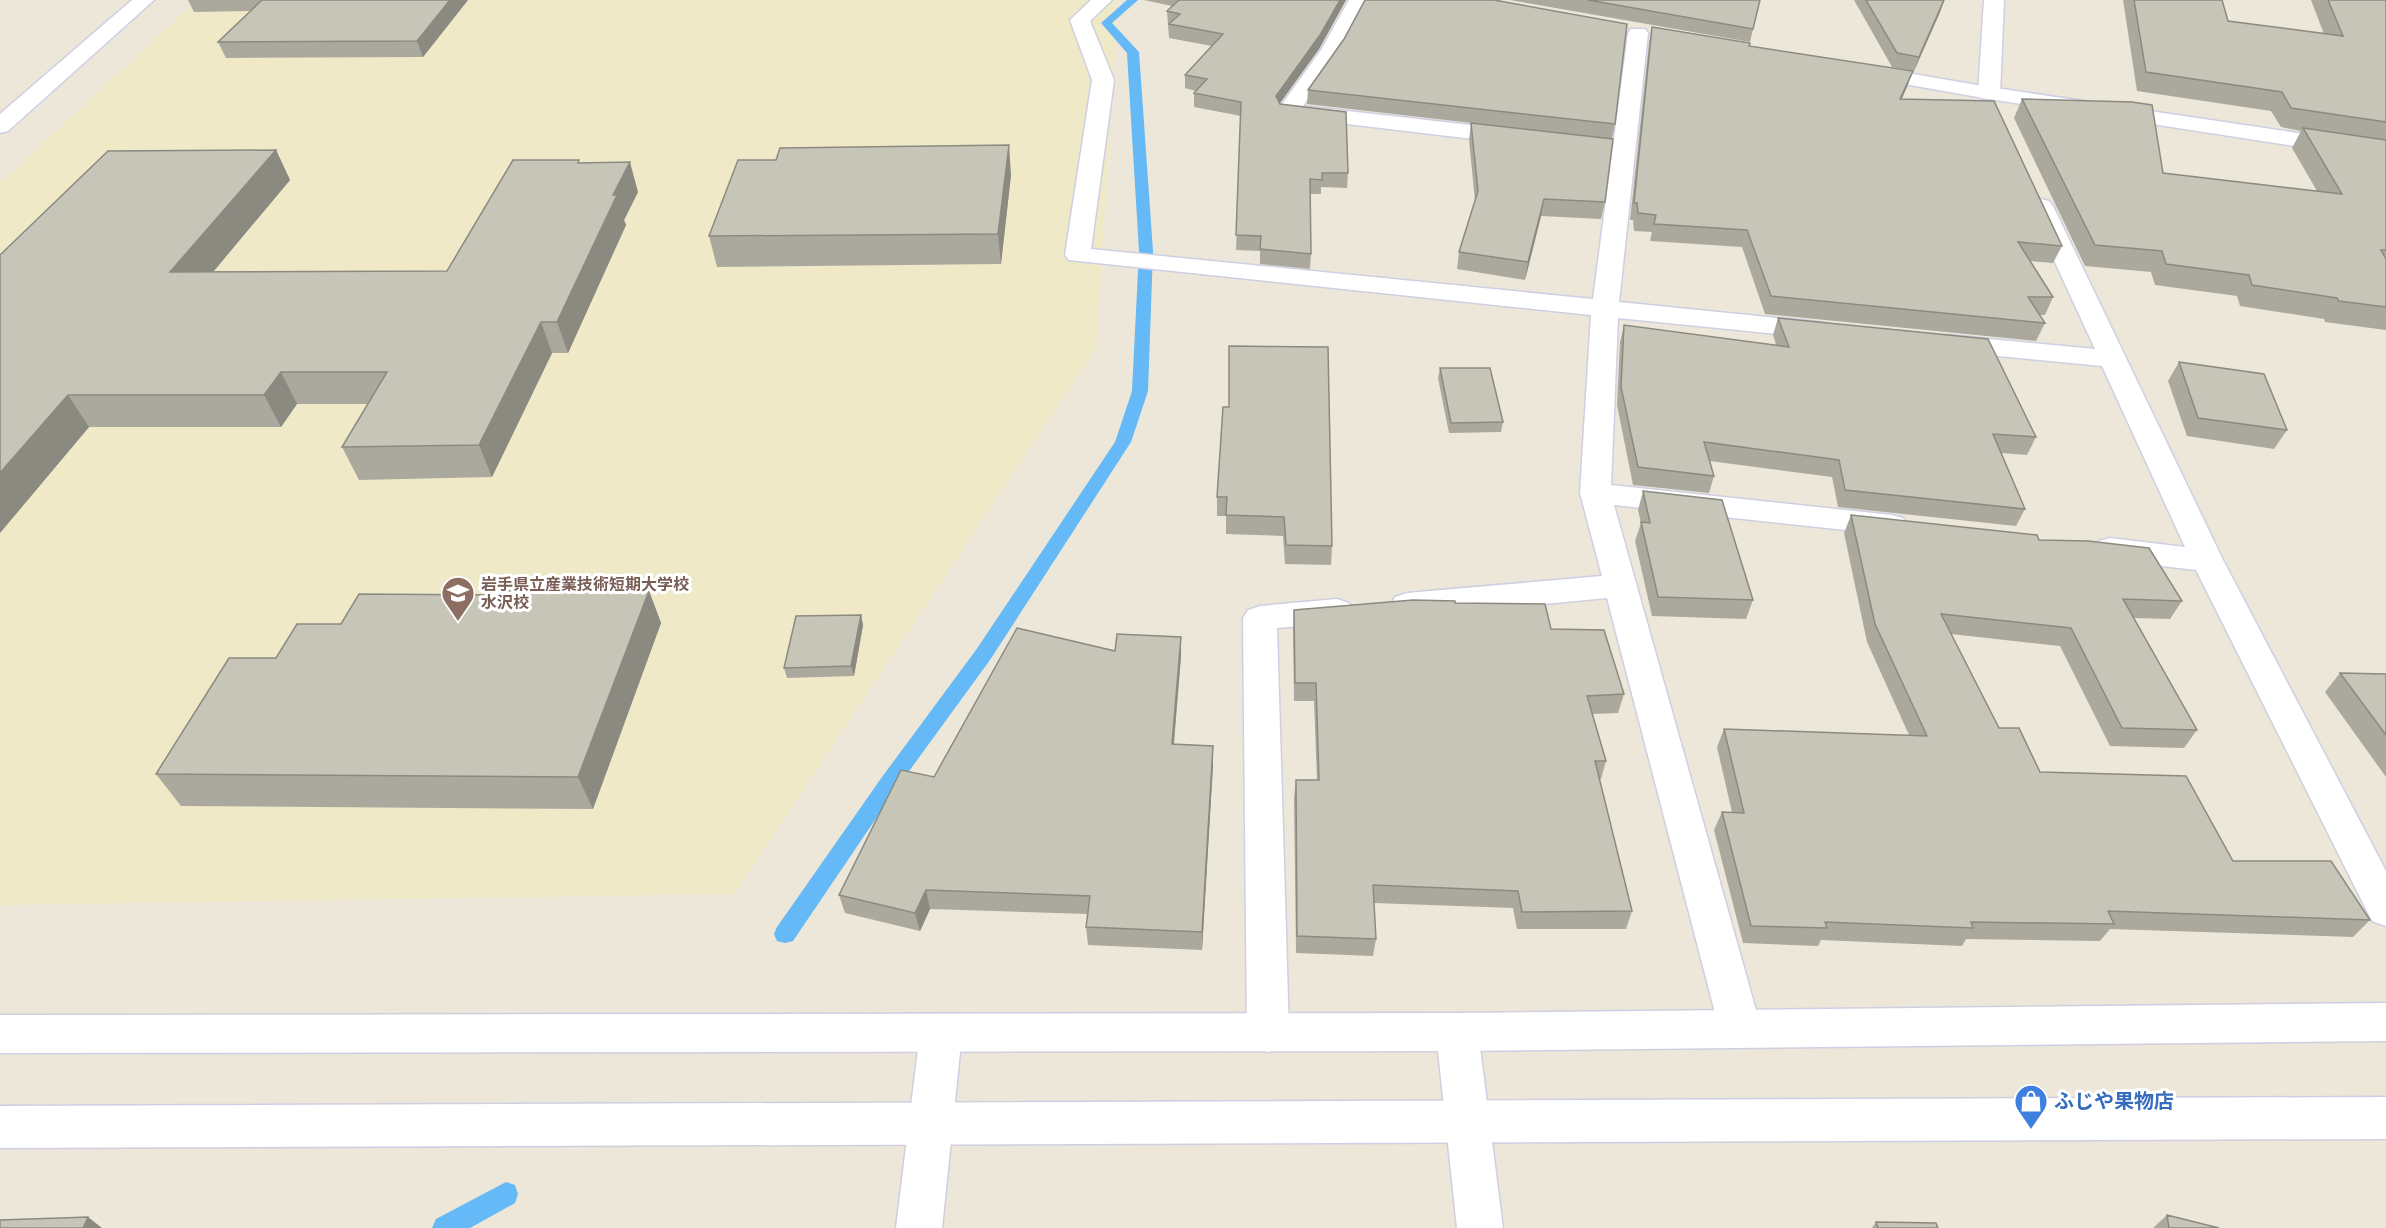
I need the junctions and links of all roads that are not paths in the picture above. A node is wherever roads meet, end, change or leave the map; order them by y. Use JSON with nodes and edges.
{"nodes":[{"id":1,"x":144,"y":0,"type":"edge"},
{"id":2,"x":1102,"y":0,"type":"edge"},
{"id":3,"x":1359,"y":0,"type":"edge"},
{"id":4,"x":1994,"y":0,"type":"edge"},
{"id":5,"x":1639,"y":33,"type":"edge"},
{"id":6,"x":1849,"y":69,"type":"edge"},
{"id":7,"x":1989,"y":93,"type":"junction"},
{"id":8,"x":2004,"y":125,"type":"edge"},
{"id":9,"x":0,"y":126,"type":"edge"},
{"id":10,"x":1532,"y":139,"type":"edge"},
{"id":11,"x":2386,"y":153,"type":"edge"},
{"id":12,"x":2028,"y":178,"type":"edge"},
{"id":13,"x":1605,"y":309,"type":"junction"},
{"id":14,"x":1841,"y":333,"type":"edge"},
{"id":15,"x":1923,"y":341,"type":"edge"},
{"id":16,"x":2112,"y":359,"type":"junction"},
{"id":17,"x":1595,"y":493,"type":"junction"},
{"id":18,"x":1924,"y":529,"type":"edge"},
{"id":19,"x":2077,"y":546,"type":"edge"},
{"id":20,"x":2206,"y":560,"type":"junction"},
{"id":21,"x":1620,"y":586,"type":"junction"},
{"id":22,"x":2386,"y":909,"type":"edge"},
{"id":23,"x":2386,"y":1022,"type":"edge"},
{"id":24,"x":1740,"y":1028,"type":"junction"},
{"id":25,"x":1457,"y":1032,"type":"junction"},
{"id":26,"x":941,"y":1033,"type":"junction"},
{"id":27,"x":1268,"y":1033,"type":"junction"},
{"id":28,"x":0,"y":1034,"type":"edge"},
{"id":29,"x":2386,"y":1118,"type":"edge"},
{"id":30,"x":1467,"y":1119,"type":"junction"},
{"id":31,"x":930,"y":1124,"type":"junction"},
{"id":32,"x":0,"y":1127,"type":"edge"},
{"id":33,"x":919,"y":1228,"type":"edge"},
{"id":34,"x":1480,"y":1228,"type":"edge"}],
"edges":[{"from":1,"to":9,"type":"street"},
{"from":2,"to":13,"type":"street"},
{"from":3,"to":10,"type":"street"},
{"from":4,"to":7,"type":"street"},
{"from":5,"to":13,"type":"street"},
{"from":6,"to":7,"type":"street"},
{"from":7,"to":8,"type":"street"},
{"from":7,"to":11,"type":"street"},
{"from":12,"to":16,"type":"street"},
{"from":13,"to":14,"type":"street"},
{"from":13,"to":17,"type":"street"},
{"from":15,"to":16,"type":"street"},
{"from":16,"to":20,"type":"street"},
{"from":17,"to":18,"type":"street"},
{"from":17,"to":21,"type":"street"},
{"from":19,"to":20,"type":"street"},
{"from":20,"to":22,"type":"street"},
{"from":21,"to":24,"type":"street"},
{"from":21,"to":27,"type":"street"},
{"from":23,"to":24,"type":"street"},
{"from":24,"to":25,"type":"street"},
{"from":25,"to":27,"type":"street"},
{"from":25,"to":30,"type":"street"},
{"from":26,"to":27,"type":"street"},
{"from":26,"to":28,"type":"street"},
{"from":26,"to":31,"type":"street"},
{"from":29,"to":30,"type":"street"},
{"from":30,"to":31,"type":"street"},
{"from":30,"to":34,"type":"street"},
{"from":31,"to":32,"type":"street"},
{"from":31,"to":33,"type":"street"}]}
